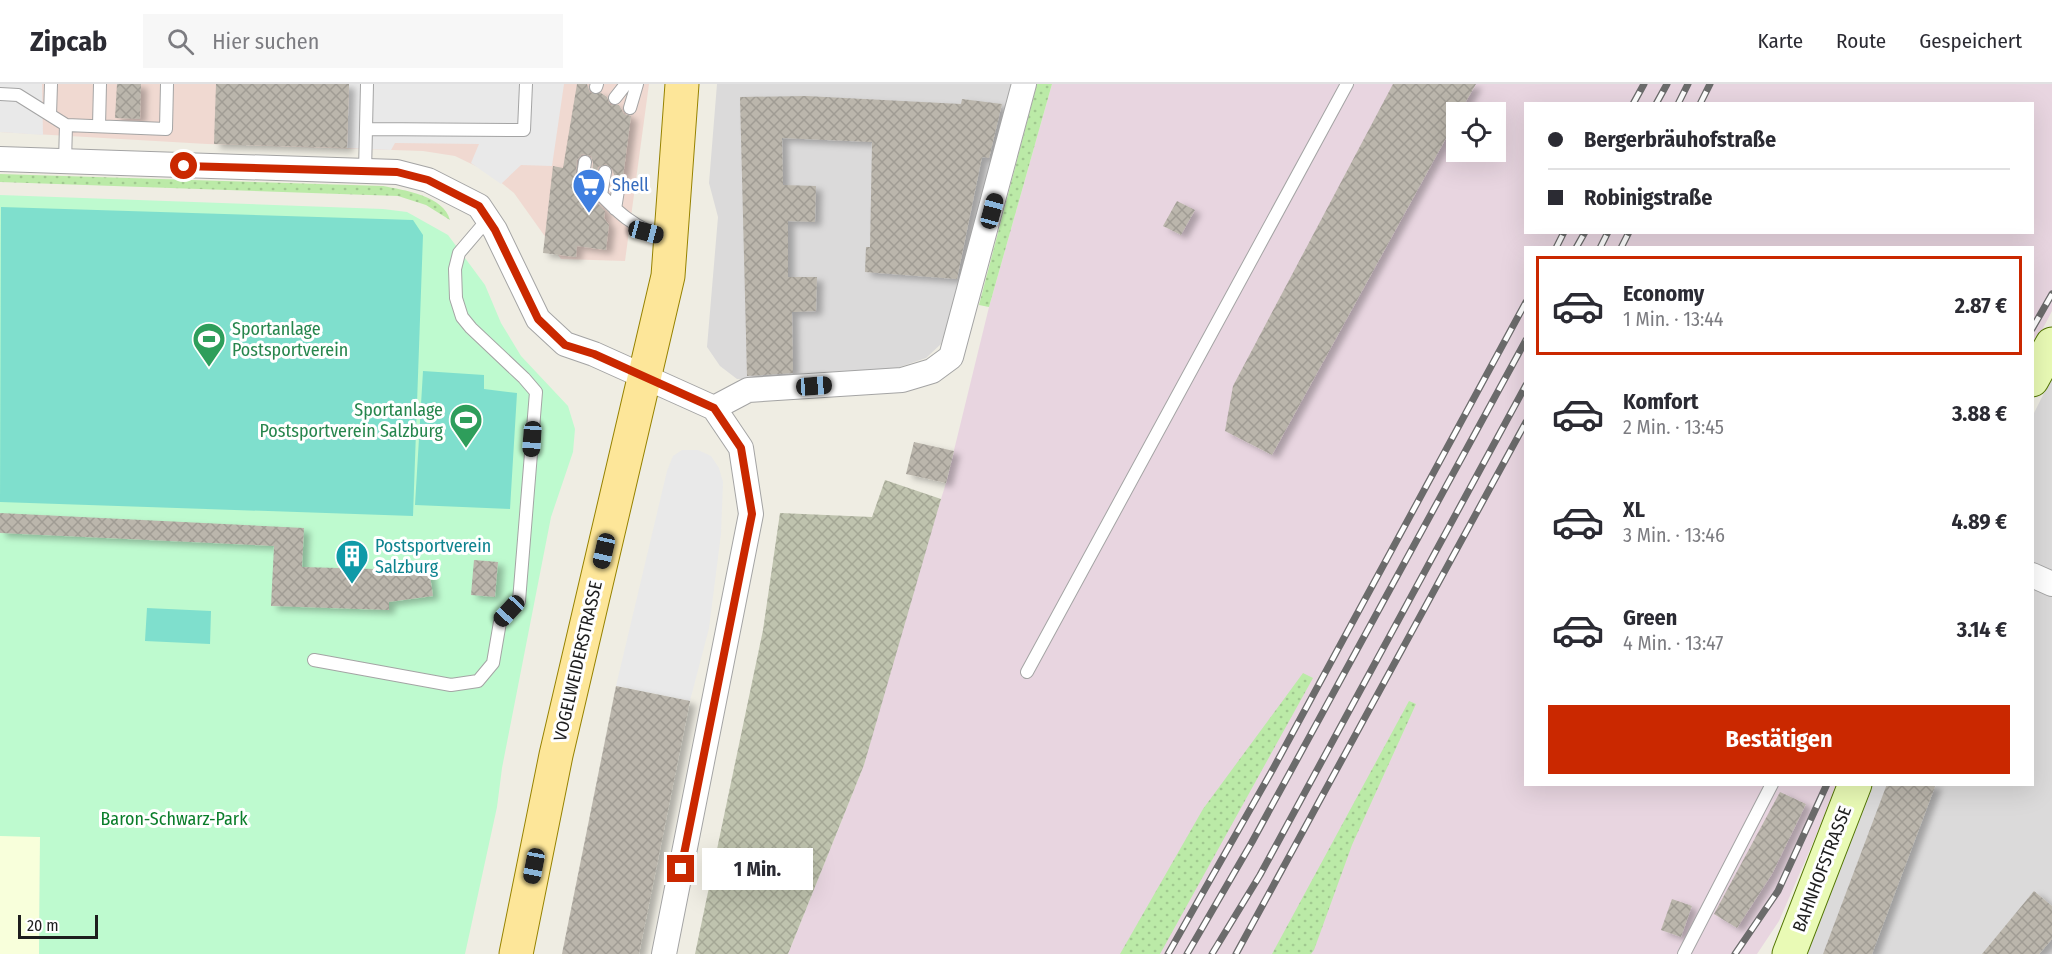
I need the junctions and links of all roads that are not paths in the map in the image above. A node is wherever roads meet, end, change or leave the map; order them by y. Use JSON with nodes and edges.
{"nodes":[{"id":1,"x":51,"y":84,"type":"edge"},
{"id":2,"x":100,"y":84,"type":"edge"},
{"id":3,"x":167,"y":84,"type":"edge"},
{"id":4,"x":367,"y":84,"type":"edge"},
{"id":5,"x":526,"y":84,"type":"edge"},
{"id":6,"x":626,"y":84,"type":"edge"},
{"id":7,"x":638,"y":84,"type":"edge"},
{"id":8,"x":682,"y":84,"type":"edge"},
{"id":9,"x":1024,"y":84,"type":"edge"},
{"id":10,"x":1347,"y":84,"type":"edge"},
{"id":11,"x":0,"y":94,"type":"edge"},
{"id":12,"x":615,"y":98,"type":"dead end"},
{"id":13,"x":630,"y":108,"type":"dead end"},
{"id":14,"x":50,"y":115,"type":"junction"},
{"id":15,"x":66,"y":125,"type":"junction"},
{"id":16,"x":99,"y":126,"type":"junction"},
{"id":17,"x":366,"y":129,"type":"junction"},
{"id":18,"x":0,"y":159,"type":"edge"},
{"id":19,"x":66,"y":162,"type":"junction"},
{"id":20,"x":585,"y":162,"type":"dead end"},
{"id":21,"x":365,"y":172,"type":"junction"},
{"id":22,"x":605,"y":172,"type":"dead end"},
{"id":23,"x":619,"y":184,"type":"dead end"},
{"id":24,"x":601,"y":195,"type":"junction"},
{"id":25,"x":615,"y":209,"type":"junction"},
{"id":26,"x":488,"y":219,"type":"junction"},
{"id":27,"x":671,"y":239,"type":"junction"},
{"id":28,"x":2052,"y":344,"type":"edge"},
{"id":29,"x":2034,"y":376,"type":"edge"},
{"id":30,"x":644,"y":377,"type":"junction"},
{"id":31,"x":714,"y":408,"type":"junction"},
{"id":32,"x":2034,"y":576,"type":"edge"},
{"id":33,"x":2052,"y":584,"type":"edge"},
{"id":34,"x":314,"y":660,"type":"dead end"},
{"id":35,"x":1027,"y":672,"type":"dead end"},
{"id":36,"x":1771,"y":786,"type":"edge"},
{"id":37,"x":1854,"y":786,"type":"edge"},
{"id":38,"x":516,"y":954,"type":"edge"},
{"id":39,"x":664,"y":954,"type":"edge"},
{"id":40,"x":1684,"y":954,"type":"edge"},
{"id":41,"x":1789,"y":954,"type":"edge"}],
"edges":[{"from":1,"to":14,"type":"lane"},
{"from":2,"to":16,"type":"lane"},
{"from":3,"to":16,"type":"lane"},
{"from":4,"to":17,"type":"lane"},
{"from":5,"to":17,"type":"lane"},
{"from":6,"to":12,"type":"lane"},
{"from":7,"to":13,"type":"lane"},
{"from":8,"to":27,"type":"main road","name":"VOGELWEIDERSTRASSE"},
{"from":9,"to":31,"type":"street"},
{"from":10,"to":35,"type":"lane"},
{"from":11,"to":14,"type":"lane"},
{"from":14,"to":15,"type":"lane"},
{"from":15,"to":16,"type":"lane"},
{"from":15,"to":19,"type":"lane"},
{"from":17,"to":21,"type":"lane"},
{"from":18,"to":19,"type":"street"},
{"from":19,"to":21,"type":"street"},
{"from":20,"to":24,"type":"lane"},
{"from":21,"to":26,"type":"street"},
{"from":22,"to":24,"type":"lane"},
{"from":23,"to":25,"type":"lane"},
{"from":24,"to":25,"type":"lane"},
{"from":25,"to":27,"type":"lane"},
{"from":26,"to":30,"type":"street"},
{"from":26,"to":34,"type":"lane"},
{"from":27,"to":30,"type":"main road","name":"VOGELWEIDERSTRASSE"},
{"from":28,"to":29,"type":"main road"},
{"from":30,"to":31,"type":"street"},
{"from":30,"to":38,"type":"main road","name":"VOGELWEIDERSTRASSE"},
{"from":31,"to":39,"type":"street"},
{"from":32,"to":33,"type":"street"},
{"from":36,"to":40,"type":"lane"},
{"from":37,"to":41,"type":"main road","name":"BAHNHOFSTRASSE"}]}
